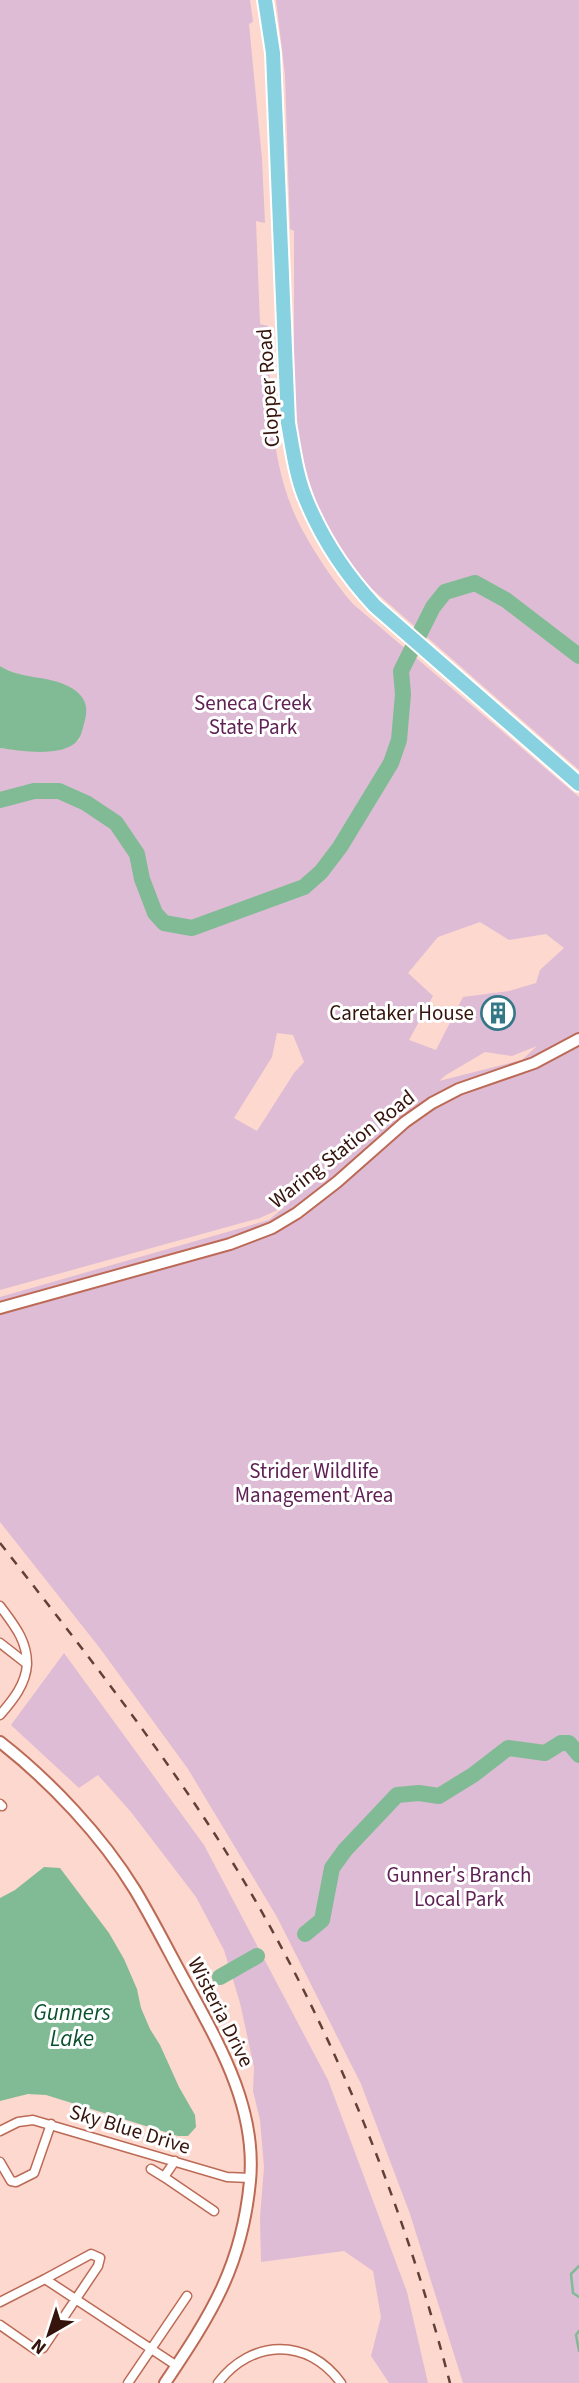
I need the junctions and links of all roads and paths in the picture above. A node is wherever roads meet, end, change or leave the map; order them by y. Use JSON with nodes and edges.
{"nodes":[{"id":1,"x":265,"y":0,"type":"edge"},
{"id":2,"x":579,"y":785,"type":"edge"},
{"id":3,"x":579,"y":1039,"type":"edge"},
{"id":4,"x":0,"y":1308,"type":"edge"},
{"id":5,"x":0,"y":1606,"type":"edge"},
{"id":6,"x":0,"y":1643,"type":"edge"},
{"id":7,"x":27,"y":1664,"type":"junction"},
{"id":8,"x":0,"y":1715,"type":"edge"},
{"id":9,"x":0,"y":1742,"type":"edge"},
{"id":10,"x":51,"y":2124,"type":"junction"},
{"id":11,"x":0,"y":2131,"type":"edge"},
{"id":12,"x":175,"y":2161,"type":"junction"},
{"id":13,"x":0,"y":2162,"type":"edge"},
{"id":14,"x":151,"y":2169,"type":"dead end"},
{"id":15,"x":164,"y":2177,"type":"junction"},
{"id":16,"x":250,"y":2178,"type":"junction"},
{"id":17,"x":214,"y":2211,"type":"dead end"},
{"id":18,"x":45,"y":2278,"type":"junction"},
{"id":19,"x":187,"y":2296,"type":"dead end"},
{"id":20,"x":76,"y":2300,"type":"junction"},
{"id":21,"x":0,"y":2302,"type":"edge"},
{"id":22,"x":0,"y":2325,"type":"edge"},
{"id":23,"x":151,"y":2350,"type":"junction"},
{"id":24,"x":177,"y":2366,"type":"junction"},
{"id":25,"x":128,"y":2383,"type":"edge"},
{"id":26,"x":165,"y":2383,"type":"edge"},
{"id":27,"x":218,"y":2383,"type":"edge"},
{"id":28,"x":341,"y":2383,"type":"edge"}],
"edges":[{"from":1,"to":2,"type":"main road","name":"Clopper Road"},
{"from":3,"to":4,"type":"street","name":"Waring Station Road"},
{"from":5,"to":7,"type":"street"},
{"from":6,"to":7,"type":"street"},
{"from":7,"to":8,"type":"street"},
{"from":9,"to":16,"type":"street","name":"Wisteria Drive"},
{"from":10,"to":11,"type":"street","name":"Sky Blue Drive"},
{"from":10,"to":12,"type":"street","name":"Sky Blue Drive"},
{"from":10,"to":13,"type":"street"},
{"from":12,"to":15,"type":"street"},
{"from":12,"to":16,"type":"street","name":"Sky Blue Drive"},
{"from":14,"to":15,"type":"street"},
{"from":15,"to":17,"type":"street"},
{"from":16,"to":24,"type":"street","name":"Wisteria Drive"},
{"from":18,"to":20,"type":"street"},
{"from":18,"to":20,"type":"street"},
{"from":18,"to":21,"type":"street"},
{"from":19,"to":23,"type":"street"},
{"from":20,"to":22,"type":"street"},
{"from":20,"to":23,"type":"street"},
{"from":23,"to":24,"type":"street"},
{"from":23,"to":25,"type":"street"},
{"from":24,"to":26,"type":"street","name":"Wisteria Drive"},
{"from":27,"to":28,"type":"street"}]}
